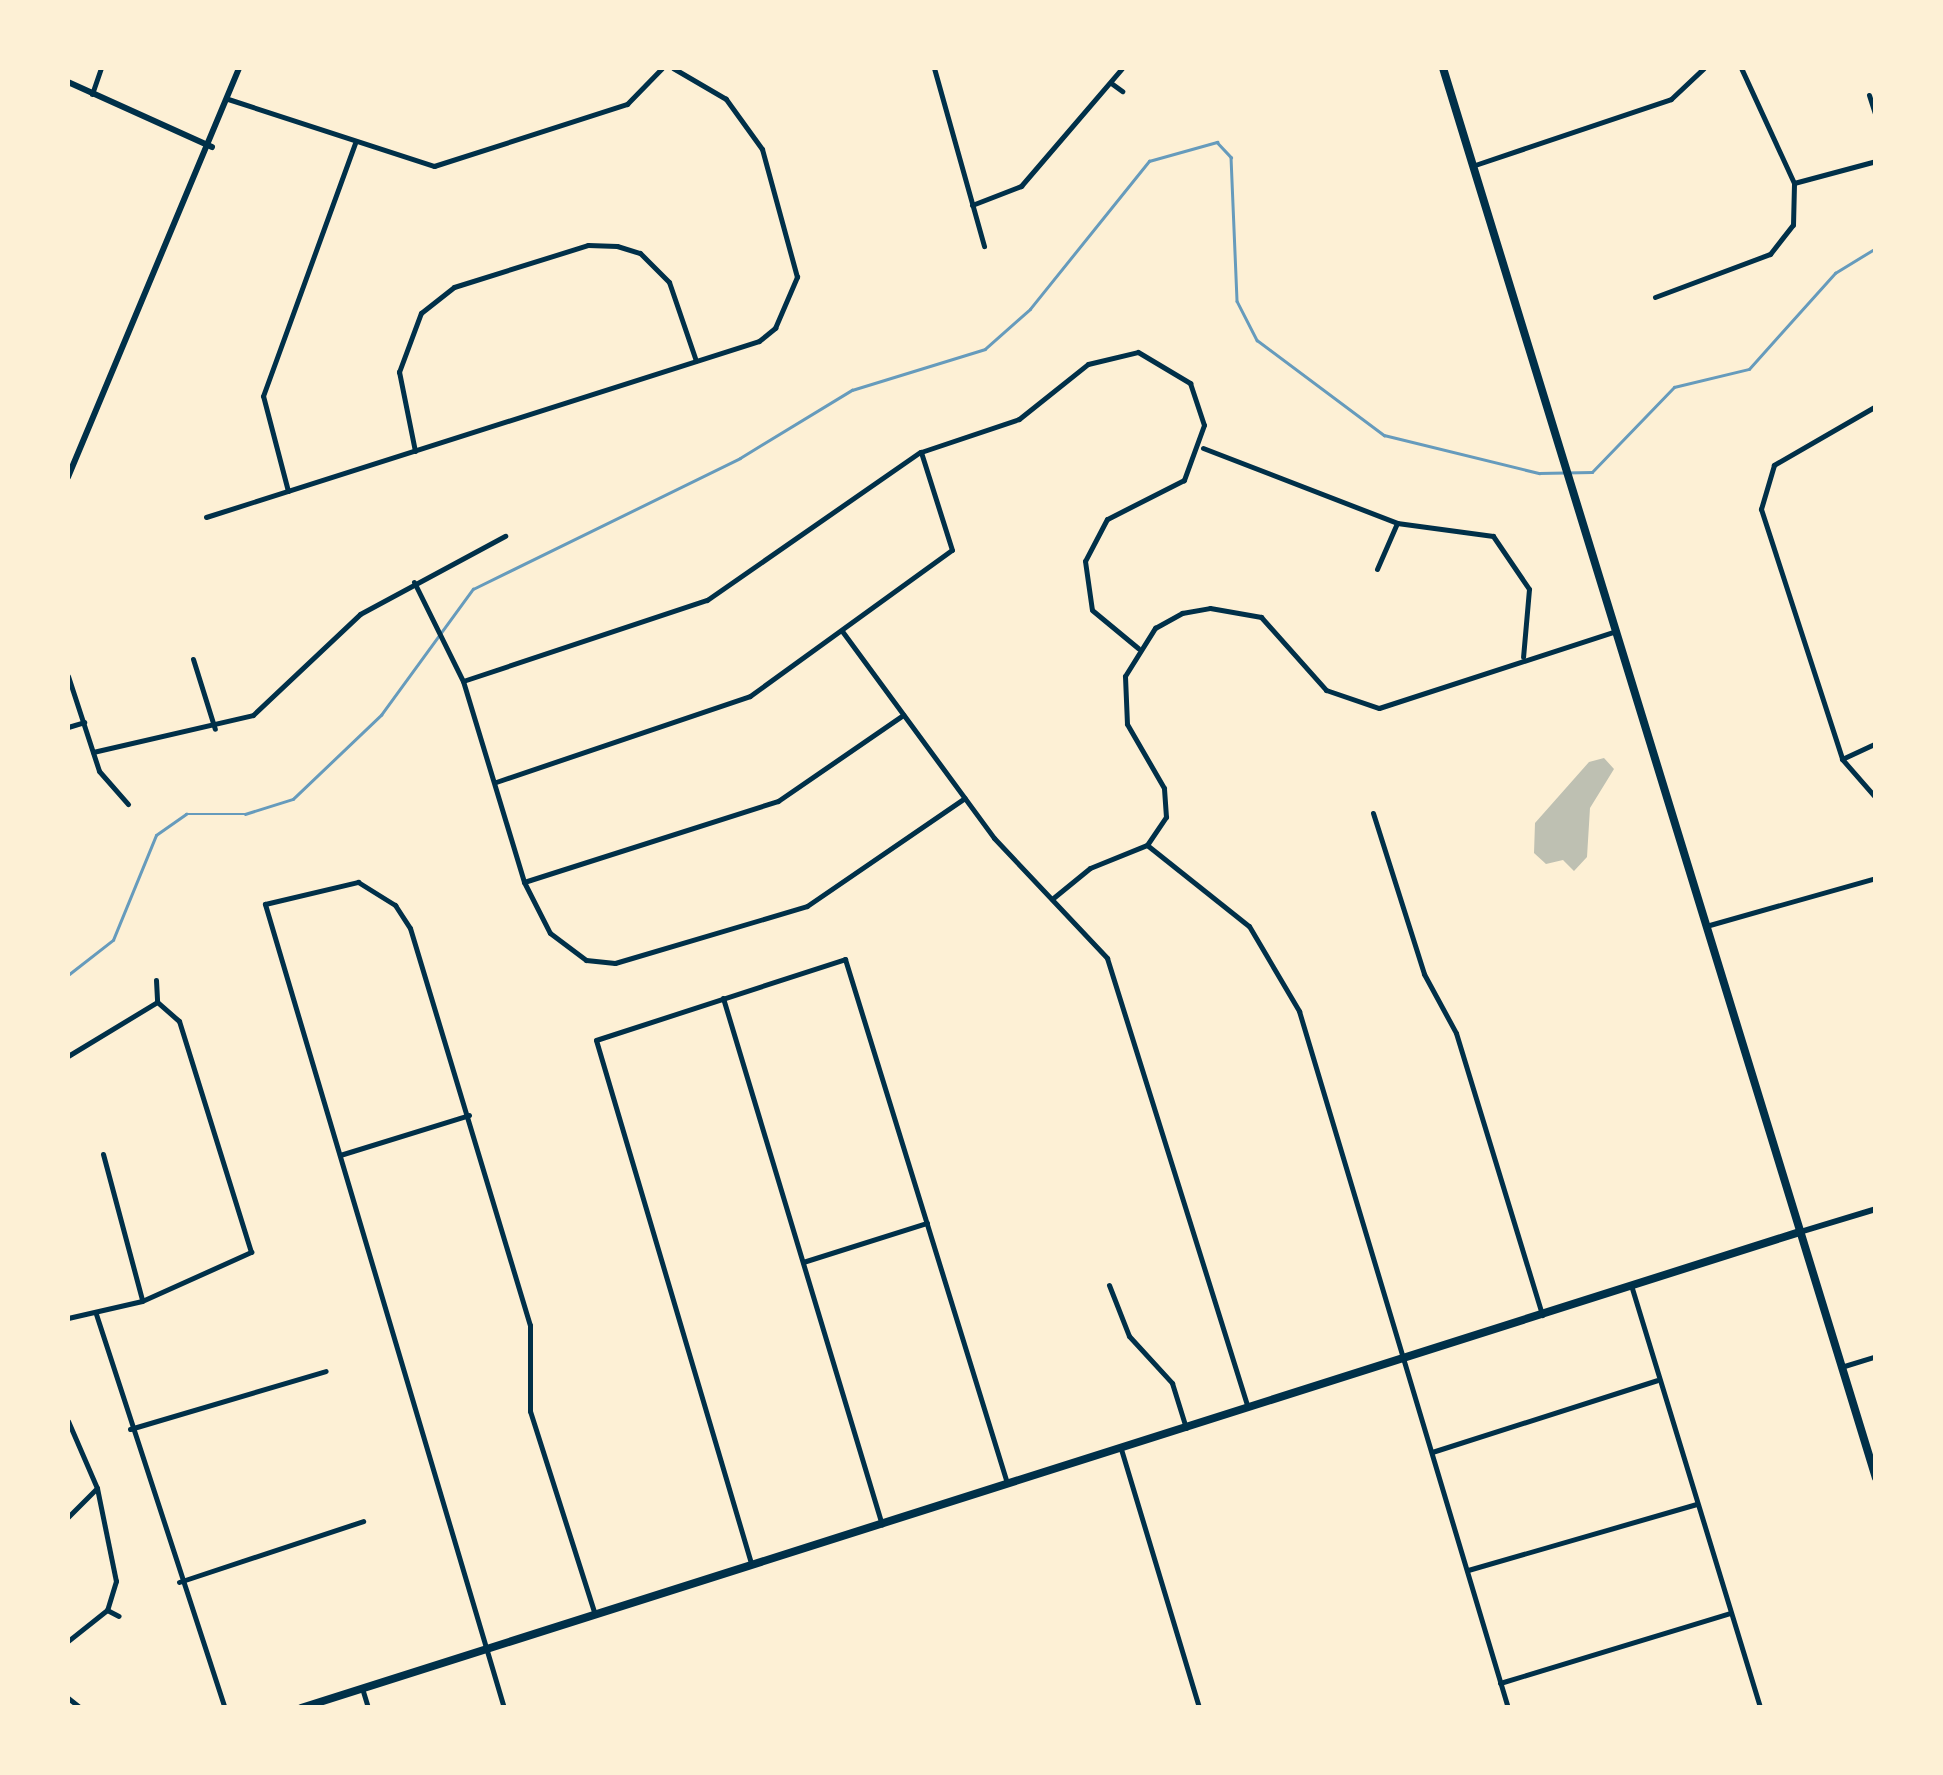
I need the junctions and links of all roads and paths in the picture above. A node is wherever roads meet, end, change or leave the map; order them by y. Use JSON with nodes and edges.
{"nodes":[{"id":1,"x":101,"y":68,"type":"edge"},
{"id":2,"x":240,"y":68,"type":"edge"},
{"id":3,"x":662,"y":68,"type":"edge"},
{"id":4,"x":673,"y":68,"type":"edge"},
{"id":5,"x":934,"y":68,"type":"edge"},
{"id":6,"x":1443,"y":68,"type":"edge"},
{"id":7,"x":1704,"y":68,"type":"edge"},
{"id":8,"x":1741,"y":68,"type":"edge"},
{"id":9,"x":1119,"y":69,"type":"edge"},
{"id":10,"x":68,"y":82,"type":"edge"},
{"id":11,"x":1111,"y":83,"type":"junction"},
{"id":12,"x":1122,"y":91,"type":"dead end"},
{"id":13,"x":92,"y":94,"type":"junction"},
{"id":14,"x":1869,"y":95,"type":"dead end"},
{"id":15,"x":228,"y":99,"type":"junction"},
{"id":16,"x":1876,"y":117,"type":"edge"},
{"id":17,"x":355,"y":142,"type":"junction"},
{"id":18,"x":212,"y":146,"type":"junction"},
{"id":19,"x":1876,"y":161,"type":"edge"},
{"id":20,"x":1472,"y":166,"type":"junction"},
{"id":21,"x":1794,"y":183,"type":"junction"},
{"id":22,"x":972,"y":206,"type":"junction"},
{"id":23,"x":645,"y":244,"type":"dead end"},
{"id":24,"x":984,"y":246,"type":"dead end"},
{"id":25,"x":640,"y":253,"type":"junction"},
{"id":26,"x":1655,"y":297,"type":"dead end"},
{"id":27,"x":696,"y":361,"type":"junction"},
{"id":28,"x":1876,"y":406,"type":"edge"},
{"id":29,"x":1202,"y":448,"type":"junction"},
{"id":30,"x":414,"y":451,"type":"junction"},
{"id":31,"x":920,"y":452,"type":"junction"},
{"id":32,"x":68,"y":477,"type":"edge"},
{"id":33,"x":288,"y":491,"type":"junction"},
{"id":34,"x":206,"y":517,"type":"dead end"},
{"id":35,"x":1397,"y":523,"type":"junction"},
{"id":36,"x":505,"y":536,"type":"dead end"},
{"id":37,"x":1377,"y":569,"type":"dead end"},
{"id":38,"x":414,"y":582,"type":"junction"},
{"id":39,"x":842,"y":631,"type":"junction"},
{"id":40,"x":1616,"y":631,"type":"junction"},
{"id":41,"x":1138,"y":648,"type":"junction"},
{"id":42,"x":1523,"y":657,"type":"junction"},
{"id":43,"x":193,"y":659,"type":"dead end"},
{"id":44,"x":68,"y":676,"type":"edge"},
{"id":45,"x":463,"y":681,"type":"junction"},
{"id":46,"x":903,"y":714,"type":"junction"},
{"id":47,"x":84,"y":722,"type":"junction"},
{"id":48,"x":68,"y":727,"type":"edge"},
{"id":49,"x":215,"y":729,"type":"junction"},
{"id":50,"x":1876,"y":742,"type":"edge"},
{"id":51,"x":93,"y":752,"type":"junction"},
{"id":52,"x":1842,"y":759,"type":"junction"},
{"id":53,"x":496,"y":782,"type":"junction"},
{"id":54,"x":965,"y":798,"type":"junction"},
{"id":55,"x":1876,"y":798,"type":"edge"},
{"id":56,"x":128,"y":804,"type":"dead end"},
{"id":57,"x":1373,"y":813,"type":"dead end"},
{"id":58,"x":1147,"y":845,"type":"junction"},
{"id":59,"x":1876,"y":878,"type":"edge"},
{"id":60,"x":524,"y":882,"type":"junction"},
{"id":61,"x":1052,"y":898,"type":"junction"},
{"id":62,"x":1706,"y":926,"type":"junction"},
{"id":63,"x":156,"y":980,"type":"dead end"},
{"id":64,"x":722,"y":998,"type":"junction"},
{"id":65,"x":156,"y":1002,"type":"junction"},
{"id":66,"x":68,"y":1056,"type":"edge"},
{"id":67,"x":468,"y":1115,"type":"junction"},
{"id":68,"x":103,"y":1154,"type":"dead end"},
{"id":69,"x":340,"y":1155,"type":"junction"},
{"id":70,"x":1876,"y":1209,"type":"edge"},
{"id":71,"x":927,"y":1223,"type":"junction"},
{"id":72,"x":1800,"y":1232,"type":"junction"},
{"id":73,"x":802,"y":1262,"type":"junction"},
{"id":74,"x":1109,"y":1285,"type":"dead end"},
{"id":75,"x":1630,"y":1286,"type":"junction"},
{"id":76,"x":142,"y":1301,"type":"junction"},
{"id":77,"x":96,"y":1314,"type":"junction"},
{"id":78,"x":1542,"y":1315,"type":"junction"},
{"id":79,"x":68,"y":1318,"type":"edge"},
{"id":80,"x":1876,"y":1356,"type":"edge"},
{"id":81,"x":1400,"y":1358,"type":"junction"},
{"id":82,"x":1841,"y":1367,"type":"junction"},
{"id":83,"x":326,"y":1371,"type":"dead end"},
{"id":84,"x":1658,"y":1380,"type":"junction"},
{"id":85,"x":1248,"y":1407,"type":"junction"},
{"id":86,"x":68,"y":1421,"type":"edge"},
{"id":87,"x":1186,"y":1428,"type":"junction"},
{"id":88,"x":130,"y":1429,"type":"junction"},
{"id":89,"x":1120,"y":1449,"type":"junction"},
{"id":90,"x":1432,"y":1452,"type":"junction"},
{"id":91,"x":1876,"y":1478,"type":"edge"},
{"id":92,"x":1008,"y":1483,"type":"junction"},
{"id":93,"x":97,"y":1488,"type":"junction"},
{"id":94,"x":1697,"y":1504,"type":"junction"},
{"id":95,"x":68,"y":1517,"type":"edge"},
{"id":96,"x":363,"y":1521,"type":"dead end"},
{"id":97,"x":882,"y":1525,"type":"junction"},
{"id":98,"x":752,"y":1566,"type":"junction"},
{"id":99,"x":1468,"y":1570,"type":"junction"},
{"id":100,"x":179,"y":1582,"type":"junction"},
{"id":101,"x":106,"y":1610,"type":"junction"},
{"id":102,"x":1731,"y":1613,"type":"junction"},
{"id":103,"x":595,"y":1615,"type":"junction"},
{"id":104,"x":119,"y":1616,"type":"dead end"},
{"id":105,"x":68,"y":1641,"type":"edge"},
{"id":106,"x":484,"y":1649,"type":"junction"},
{"id":107,"x":1500,"y":1683,"type":"junction"},
{"id":108,"x":362,"y":1688,"type":"junction"},
{"id":109,"x":68,"y":1698,"type":"edge"},
{"id":110,"x":81,"y":1708,"type":"edge"},
{"id":111,"x":225,"y":1708,"type":"edge"},
{"id":112,"x":301,"y":1708,"type":"edge"},
{"id":113,"x":368,"y":1708,"type":"edge"},
{"id":114,"x":504,"y":1708,"type":"edge"},
{"id":115,"x":1199,"y":1708,"type":"edge"},
{"id":116,"x":1508,"y":1708,"type":"edge"},
{"id":117,"x":1760,"y":1708,"type":"edge"}],
"edges":[{"from":1,"to":13,"type":"street"},
{"from":2,"to":15,"type":"street"},
{"from":3,"to":17,"type":"street"},
{"from":4,"to":27,"type":"street"},
{"from":5,"to":22,"type":"street"},
{"from":6,"to":20,"type":"main road"},
{"from":7,"to":20,"type":"street"},
{"from":8,"to":21,"type":"street"},
{"from":9,"to":11,"type":"street"},
{"from":10,"to":13,"type":"street"},
{"from":11,"to":12,"type":"street"},
{"from":11,"to":22,"type":"street"},
{"from":13,"to":18,"type":"street"},
{"from":14,"to":16,"type":"street"},
{"from":15,"to":17,"type":"street"},
{"from":15,"to":18,"type":"street"},
{"from":17,"to":33,"type":"street"},
{"from":18,"to":32,"type":"street"},
{"from":19,"to":21,"type":"street"},
{"from":20,"to":40,"type":"main road"},
{"from":21,"to":26,"type":"street"},
{"from":22,"to":24,"type":"street"},
{"from":23,"to":25,"type":"street"},
{"from":25,"to":27,"type":"street"},
{"from":25,"to":30,"type":"street"},
{"from":27,"to":30,"type":"street"},
{"from":28,"to":52,"type":"street"},
{"from":29,"to":31,"type":"street"},
{"from":29,"to":35,"type":"street"},
{"from":29,"to":41,"type":"street"},
{"from":30,"to":33,"type":"street"},
{"from":31,"to":39,"type":"street"},
{"from":31,"to":45,"type":"street"},
{"from":33,"to":34,"type":"street"},
{"from":35,"to":37,"type":"street"},
{"from":35,"to":42,"type":"street"},
{"from":36,"to":38,"type":"street"},
{"from":38,"to":45,"type":"street"},
{"from":38,"to":49,"type":"street"},
{"from":39,"to":46,"type":"street"},
{"from":39,"to":53,"type":"street"},
{"from":40,"to":42,"type":"street"},
{"from":40,"to":62,"type":"main road"},
{"from":41,"to":42,"type":"street"},
{"from":41,"to":58,"type":"street"},
{"from":43,"to":49,"type":"street"},
{"from":44,"to":47,"type":"street"},
{"from":45,"to":53,"type":"street"},
{"from":46,"to":54,"type":"street"},
{"from":46,"to":60,"type":"street"},
{"from":47,"to":48,"type":"street"},
{"from":47,"to":51,"type":"street"},
{"from":49,"to":51,"type":"street"},
{"from":50,"to":52,"type":"street"},
{"from":51,"to":56,"type":"street"},
{"from":52,"to":55,"type":"street"},
{"from":53,"to":60,"type":"street"},
{"from":54,"to":60,"type":"street"},
{"from":54,"to":61,"type":"street"},
{"from":57,"to":78,"type":"street"},
{"from":58,"to":61,"type":"street"},
{"from":58,"to":81,"type":"street"},
{"from":59,"to":62,"type":"street"},
{"from":61,"to":85,"type":"street"},
{"from":62,"to":72,"type":"main road"},
{"from":63,"to":65,"type":"street"},
{"from":64,"to":71,"type":"street"},
{"from":64,"to":73,"type":"street"},
{"from":64,"to":98,"type":"street"},
{"from":65,"to":66,"type":"street"},
{"from":65,"to":76,"type":"street"},
{"from":67,"to":69,"type":"street"},
{"from":67,"to":69,"type":"street"},
{"from":67,"to":103,"type":"street"},
{"from":68,"to":76,"type":"street"},
{"from":69,"to":106,"type":"street"},
{"from":70,"to":72,"type":"street"},
{"from":71,"to":73,"type":"street"},
{"from":71,"to":92,"type":"street"},
{"from":72,"to":75,"type":"main road"},
{"from":72,"to":82,"type":"main road"},
{"from":73,"to":97,"type":"street"},
{"from":74,"to":87,"type":"street"},
{"from":75,"to":78,"type":"main road"},
{"from":75,"to":84,"type":"street"},
{"from":76,"to":77,"type":"street"},
{"from":77,"to":79,"type":"street"},
{"from":77,"to":88,"type":"street"},
{"from":78,"to":81,"type":"main road"},
{"from":80,"to":82,"type":"street"},
{"from":81,"to":85,"type":"main road"},
{"from":81,"to":90,"type":"street"},
{"from":82,"to":91,"type":"main road"},
{"from":83,"to":88,"type":"street"},
{"from":84,"to":90,"type":"street"},
{"from":84,"to":94,"type":"street"},
{"from":85,"to":87,"type":"main road"},
{"from":86,"to":93,"type":"street"},
{"from":87,"to":89,"type":"main road"},
{"from":88,"to":100,"type":"street"},
{"from":89,"to":92,"type":"main road"},
{"from":89,"to":115,"type":"street"},
{"from":90,"to":99,"type":"street"},
{"from":92,"to":97,"type":"main road"},
{"from":93,"to":95,"type":"street"},
{"from":93,"to":101,"type":"street"},
{"from":94,"to":99,"type":"street"},
{"from":94,"to":102,"type":"street"},
{"from":96,"to":100,"type":"street"},
{"from":97,"to":98,"type":"main road"},
{"from":98,"to":103,"type":"main road"},
{"from":99,"to":107,"type":"street"},
{"from":100,"to":111,"type":"street"},
{"from":101,"to":104,"type":"street"},
{"from":101,"to":105,"type":"street"},
{"from":102,"to":107,"type":"street"},
{"from":102,"to":117,"type":"street"},
{"from":103,"to":106,"type":"main road"},
{"from":106,"to":108,"type":"main road"},
{"from":106,"to":114,"type":"street"},
{"from":107,"to":116,"type":"street"},
{"from":108,"to":112,"type":"main road"},
{"from":108,"to":113,"type":"street"},
{"from":109,"to":110,"type":"street"}]}
